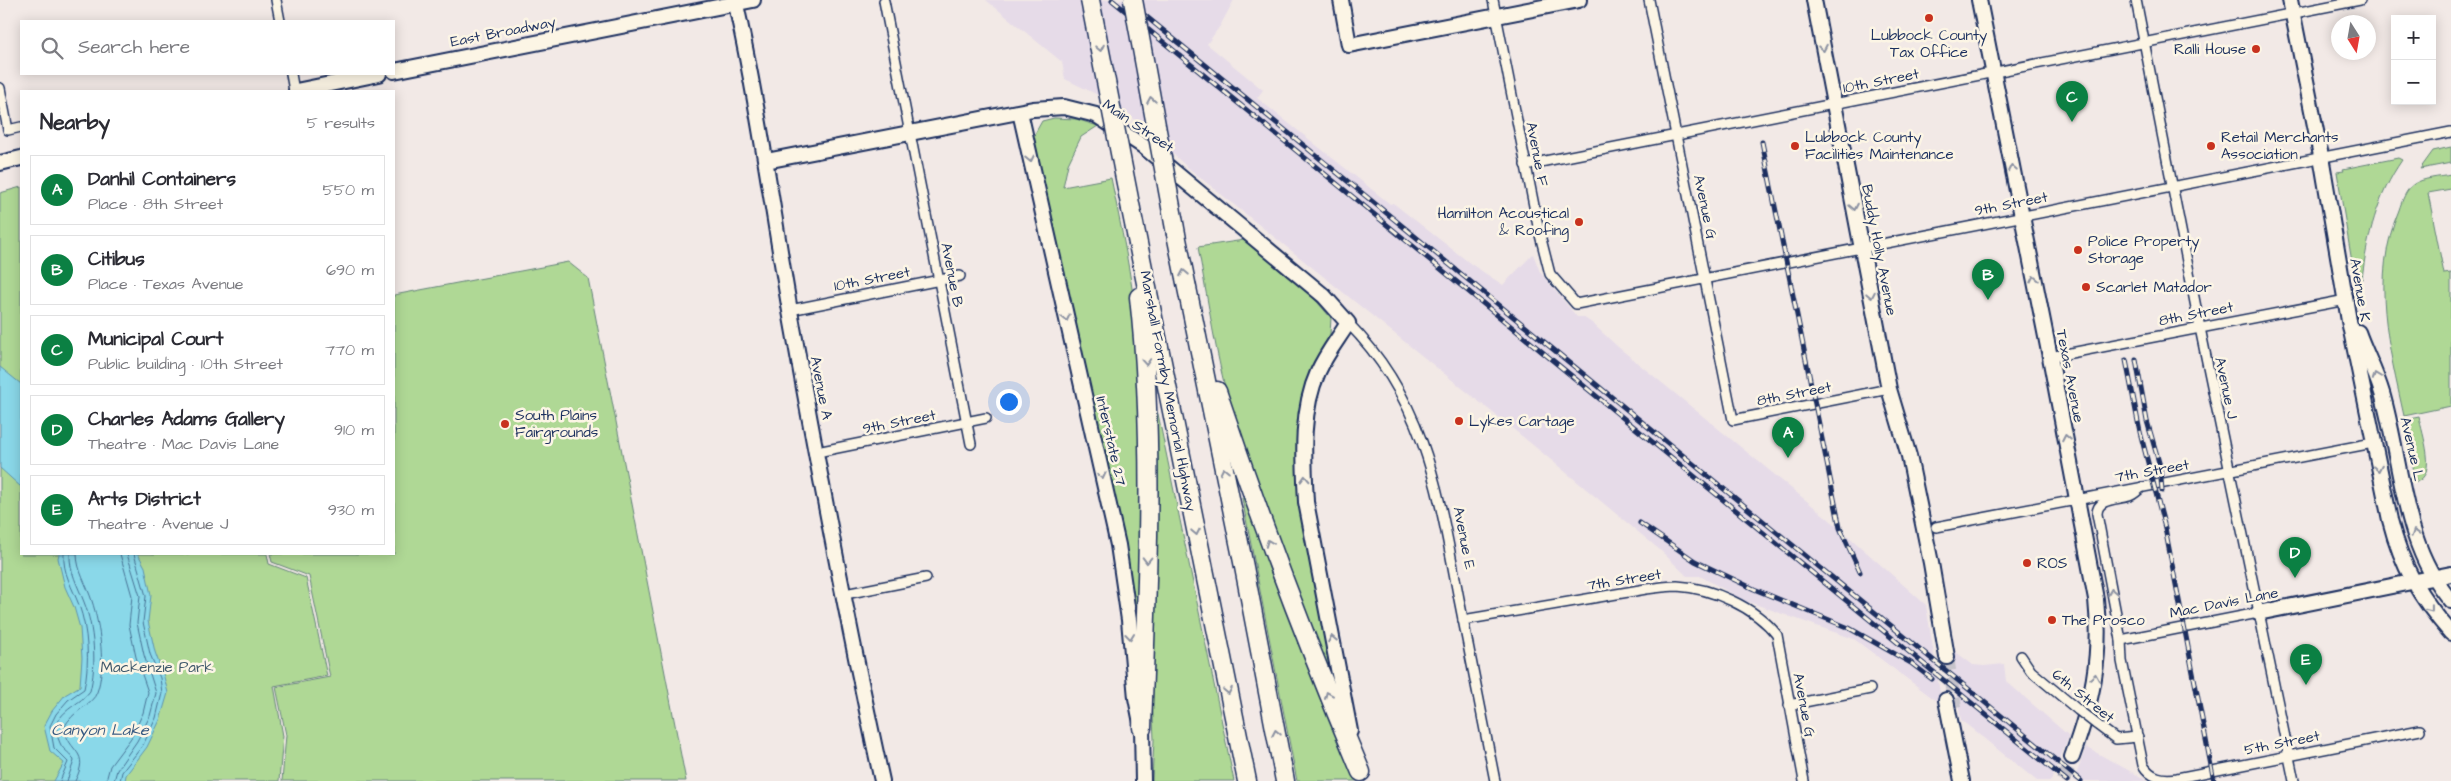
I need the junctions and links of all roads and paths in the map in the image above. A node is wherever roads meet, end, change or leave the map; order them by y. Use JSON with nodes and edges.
{"nodes":[{"id":1,"x":276,"y":0,"type":"edge"},
{"id":2,"x":753,"y":0,"type":"edge"},
{"id":3,"x":1090,"y":0,"type":"edge"},
{"id":4,"x":1133,"y":0,"type":"edge"},
{"id":5,"x":1341,"y":0,"type":"edge"},
{"id":6,"x":1493,"y":0,"type":"edge"},
{"id":7,"x":1579,"y":0,"type":"edge"},
{"id":8,"x":1649,"y":0,"type":"edge"},
{"id":9,"x":1814,"y":0,"type":"edge"},
{"id":10,"x":1979,"y":0,"type":"edge"},
{"id":11,"x":2136,"y":0,"type":"edge"},
{"id":12,"x":2360,"y":0,"type":"edge"},
{"id":13,"x":884,"y":1,"type":"dead end"},
{"id":14,"x":736,"y":2,"type":"edge"},
{"id":15,"x":2292,"y":7,"type":"edge"},
{"id":16,"x":1496,"y":17,"type":"junction"},
{"id":17,"x":280,"y":20,"type":"edge"},
{"id":18,"x":2144,"y":43,"type":"junction"},
{"id":19,"x":395,"y":71,"type":"edge"},
{"id":20,"x":1993,"y":72,"type":"junction"},
{"id":21,"x":291,"y":75,"type":"edge"},
{"id":22,"x":374,"y":75,"type":"edge"},
{"id":23,"x":0,"y":88,"type":"edge"},
{"id":24,"x":295,"y":90,"type":"edge"},
{"id":25,"x":300,"y":90,"type":"edge"},
{"id":26,"x":1834,"y":104,"type":"junction"},
{"id":27,"x":1020,"y":112,"type":"junction"},
{"id":28,"x":20,"y":127,"type":"edge"},
{"id":29,"x":910,"y":132,"type":"junction"},
{"id":30,"x":2451,"y":132,"type":"edge"},
{"id":31,"x":1676,"y":135,"type":"junction"},
{"id":32,"x":2321,"y":156,"type":"junction"},
{"id":33,"x":20,"y":158,"type":"edge"},
{"id":34,"x":766,"y":161,"type":"junction"},
{"id":35,"x":0,"y":163,"type":"edge"},
{"id":36,"x":1525,"y":165,"type":"junction"},
{"id":37,"x":2172,"y":186,"type":"junction"},
{"id":38,"x":1131,"y":209,"type":"junction"},
{"id":39,"x":2022,"y":216,"type":"junction"},
{"id":40,"x":1862,"y":247,"type":"junction"},
{"id":41,"x":960,"y":276,"type":"dead end"},
{"id":42,"x":1706,"y":278,"type":"junction"},
{"id":43,"x":939,"y":280,"type":"junction"},
{"id":44,"x":2346,"y":300,"type":"junction"},
{"id":45,"x":1576,"y":304,"type":"joint"},
{"id":46,"x":790,"y":310,"type":"junction"},
{"id":47,"x":1191,"y":312,"type":"junction"},
{"id":48,"x":1348,"y":323,"type":"junction"},
{"id":49,"x":2200,"y":328,"type":"junction"},
{"id":50,"x":2050,"y":357,"type":"junction"},
{"id":51,"x":1889,"y":389,"type":"junction"},
{"id":52,"x":986,"y":418,"type":"dead end"},
{"id":53,"x":1734,"y":420,"type":"joint"},
{"id":54,"x":967,"y":422,"type":"junction"},
{"id":55,"x":2373,"y":443,"type":"junction"},
{"id":56,"x":972,"y":444,"type":"dead end"},
{"id":57,"x":816,"y":452,"type":"junction"},
{"id":58,"x":2229,"y":471,"type":"junction"},
{"id":59,"x":2142,"y":487,"type":"junction"},
{"id":60,"x":2078,"y":499,"type":"junction"},
{"id":61,"x":1936,"y":527,"type":"dead end"},
{"id":62,"x":2451,"y":574,"type":"edge"},
{"id":63,"x":926,"y":578,"type":"dead end"},
{"id":64,"x":2434,"y":578,"type":"junction"},
{"id":65,"x":2412,"y":582,"type":"junction"},
{"id":66,"x":845,"y":594,"type":"junction"},
{"id":67,"x":2451,"y":601,"type":"edge"},
{"id":68,"x":2258,"y":613,"type":"junction"},
{"id":69,"x":1463,"y":620,"type":"junction"},
{"id":70,"x":1777,"y":634,"type":"joint"},
{"id":71,"x":2451,"y":634,"type":"edge"},
{"id":72,"x":2121,"y":640,"type":"junction"},
{"id":73,"x":1942,"y":653,"type":"tunnel mouth"},
{"id":74,"x":2021,"y":656,"type":"dead end"},
{"id":75,"x":1870,"y":690,"type":"dead end"},
{"id":76,"x":1789,"y":706,"type":"junction"},
{"id":77,"x":1142,"y":728,"type":"junction"},
{"id":78,"x":2420,"y":730,"type":"dead end"},
{"id":79,"x":2138,"y":737,"type":"junction"},
{"id":80,"x":2288,"y":756,"type":"junction"},
{"id":81,"x":1142,"y":757,"type":"junction"},
{"id":82,"x":2072,"y":758,"type":"tunnel mouth"},
{"id":83,"x":1363,"y":776,"type":"edge"},
{"id":84,"x":882,"y":781,"type":"edge"},
{"id":85,"x":1134,"y":781,"type":"edge"},
{"id":86,"x":1143,"y":781,"type":"edge"},
{"id":87,"x":1247,"y":781,"type":"edge"},
{"id":88,"x":1285,"y":781,"type":"edge"},
{"id":89,"x":1495,"y":781,"type":"edge"},
{"id":90,"x":1804,"y":781,"type":"edge"},
{"id":91,"x":1962,"y":781,"type":"edge"},
{"id":92,"x":1968,"y":781,"type":"edge"},
{"id":93,"x":2294,"y":781,"type":"edge"}],
"edges":[{"from":1,"to":17,"type":"street"},
{"from":2,"to":14,"type":"main road","name":"East Broadway"},
{"from":3,"to":38,"type":"highway","name":"Marshall Formby Memorial Highway","one_way":true,"bridge":true},
{"from":47,"to":4,"type":"highway","one_way":true,"bridge":true},
{"from":5,"to":16,"type":"main road"},
{"from":6,"to":16,"type":"street","name":"Avenue F"},
{"from":7,"to":16,"type":"main road"},
{"from":8,"to":31,"type":"street","name":"Avenue G"},
{"from":9,"to":26,"type":"main road","name":"Buddy Holly Avenue","one_way":true},
{"from":10,"to":20,"type":"main road","name":"Texas Avenue"},
{"from":11,"to":18,"type":"street","name":"Avenue J"},
{"from":12,"to":15,"type":"street","name":"10th Street"},
{"from":13,"to":29,"type":"street","name":"Avenue B"},
{"from":14,"to":19,"type":"main road","name":"East Broadway"},
{"from":14,"to":34,"type":"main road","name":"Avenue A"},
{"from":15,"to":18,"type":"street","name":"10th Street"},
{"from":15,"to":32,"type":"main road","name":"Avenue K"},
{"from":16,"to":36,"type":"street","name":"Avenue F"},
{"from":18,"to":20,"type":"street","name":"10th Street"},
{"from":18,"to":37,"type":"street","name":"Avenue J"},
{"from":20,"to":26,"type":"street","name":"10th Street"},
{"from":39,"to":20,"type":"main road","name":"Texas Avenue","one_way":true},
{"from":21,"to":24,"type":"street"},
{"from":22,"to":25,"type":"main road"},
{"from":23,"to":28,"type":"street"},
{"from":26,"to":31,"type":"street","name":"10th Street"},
{"from":26,"to":40,"type":"main road","name":"Buddy Holly Avenue","one_way":true},
{"from":27,"to":29,"type":"main road","name":"Main Street"},
{"from":27,"to":48,"type":"main road","name":"Main Street"},
{"from":27,"to":77,"type":"main road","name":"Interstate 27","one_way":true},
{"from":29,"to":34,"type":"main road","name":"Main Street"},
{"from":29,"to":43,"type":"street","name":"Avenue B"},
{"from":30,"to":32,"type":"street","name":"9th Street"},
{"from":31,"to":36,"type":"street","name":"10th Street"},
{"from":31,"to":42,"type":"street","name":"Avenue G"},
{"from":32,"to":37,"type":"street","name":"9th Street"},
{"from":32,"to":44,"type":"main road","name":"Avenue K"},
{"from":33,"to":35,"type":"main road"},
{"from":34,"to":46,"type":"main road","name":"Avenue A"},
{"from":36,"to":45,"type":"street","name":"Avenue F"},
{"from":37,"to":39,"type":"street","name":"9th Street"},
{"from":37,"to":49,"type":"street","name":"Avenue J"},
{"from":38,"to":77,"type":"highway","one_way":true},
{"from":38,"to":87,"type":"highway","name":"Marshall Formby Memorial Highway","one_way":true},
{"from":39,"to":40,"type":"street","name":"9th Street"},
{"from":50,"to":39,"type":"main road","name":"Texas Avenue","one_way":true},
{"from":40,"to":42,"type":"street","name":"9th Street"},
{"from":40,"to":51,"type":"main road","name":"Buddy Holly Avenue","one_way":true},
{"from":41,"to":43,"type":"street","name":"10th Street"},
{"from":42,"to":45,"type":"street","name":"9th Street"},
{"from":42,"to":53,"type":"street","name":"Avenue G"},
{"from":43,"to":46,"type":"street","name":"10th Street"},
{"from":43,"to":54,"type":"street","name":"Avenue B"},
{"from":44,"to":49,"type":"street","name":"8th Street"},
{"from":44,"to":55,"type":"main road","name":"Avenue K"},
{"from":64,"to":44,"type":"main road","name":"Avenue L","one_way":true},
{"from":46,"to":57,"type":"main road","name":"Avenue A"},
{"from":83,"to":47,"type":"highway","one_way":true},
{"from":88,"to":47,"type":"highway","one_way":true},
{"from":48,"to":69,"type":"street","name":"Avenue E"},
{"from":83,"to":48,"type":"main road","one_way":true},
{"from":49,"to":50,"type":"street","name":"8th Street"},
{"from":49,"to":58,"type":"street","name":"Avenue J"},
{"from":60,"to":50,"type":"main road","name":"Texas Avenue","one_way":true},
{"from":51,"to":53,"type":"street","name":"8th Street"},
{"from":51,"to":73,"type":"main road","name":"Buddy Holly Avenue"},
{"from":52,"to":54,"type":"street","name":"9th Street"},
{"from":54,"to":56,"type":"street","name":"Avenue B"},
{"from":54,"to":57,"type":"street","name":"9th Street"},
{"from":55,"to":58,"type":"street","name":"7th Street"},
{"from":55,"to":65,"type":"main road","name":"Avenue K","one_way":true},
{"from":57,"to":66,"type":"main road","name":"Avenue A"},
{"from":58,"to":59,"type":"street","name":"7th Street"},
{"from":58,"to":68,"type":"street","name":"Avenue J"},
{"from":59,"to":60,"type":"street","name":"7th Street"},
{"from":72,"to":59,"type":"street","one_way":true},
{"from":60,"to":61,"type":"street","name":"7th Street"},
{"from":82,"to":60,"type":"main road","name":"Texas Avenue","one_way":true},
{"from":62,"to":64,"type":"main road","name":"Mac Davis Lane"},
{"from":63,"to":66,"type":"street"},
{"from":64,"to":65,"type":"main road","name":"Mac Davis Lane"},
{"from":64,"to":67,"type":"main road","name":"Avenue L"},
{"from":65,"to":68,"type":"main road","name":"Mac Davis Lane"},
{"from":65,"to":71,"type":"main road","one_way":true},
{"from":66,"to":84,"type":"main road","name":"Avenue A"},
{"from":68,"to":72,"type":"street","name":"Mac Davis Lane"},
{"from":68,"to":80,"type":"street","name":"Avenue J"},
{"from":69,"to":70,"type":"street","name":"7th Street"},
{"from":69,"to":89,"type":"street","name":"Avenue E"},
{"from":70,"to":76,"type":"street","name":"Avenue G"},
{"from":72,"to":79,"type":"street"},
{"from":74,"to":79,"type":"street","name":"6th Street","bridge":true},
{"from":75,"to":76,"type":"street"},
{"from":76,"to":90,"type":"street","name":"Avenue G"},
{"from":77,"to":81,"type":"main road","name":"Interstate 27"},
{"from":78,"to":80,"type":"street","name":"5th Street"},
{"from":79,"to":80,"type":"street","name":"5th Street"},
{"from":80,"to":93,"type":"street","name":"Avenue J"},
{"from":81,"to":85,"type":"main road"},
{"from":81,"to":86,"type":"main road","name":"Interstate 27"},
{"from":91,"to":92,"type":"main road"}]}
